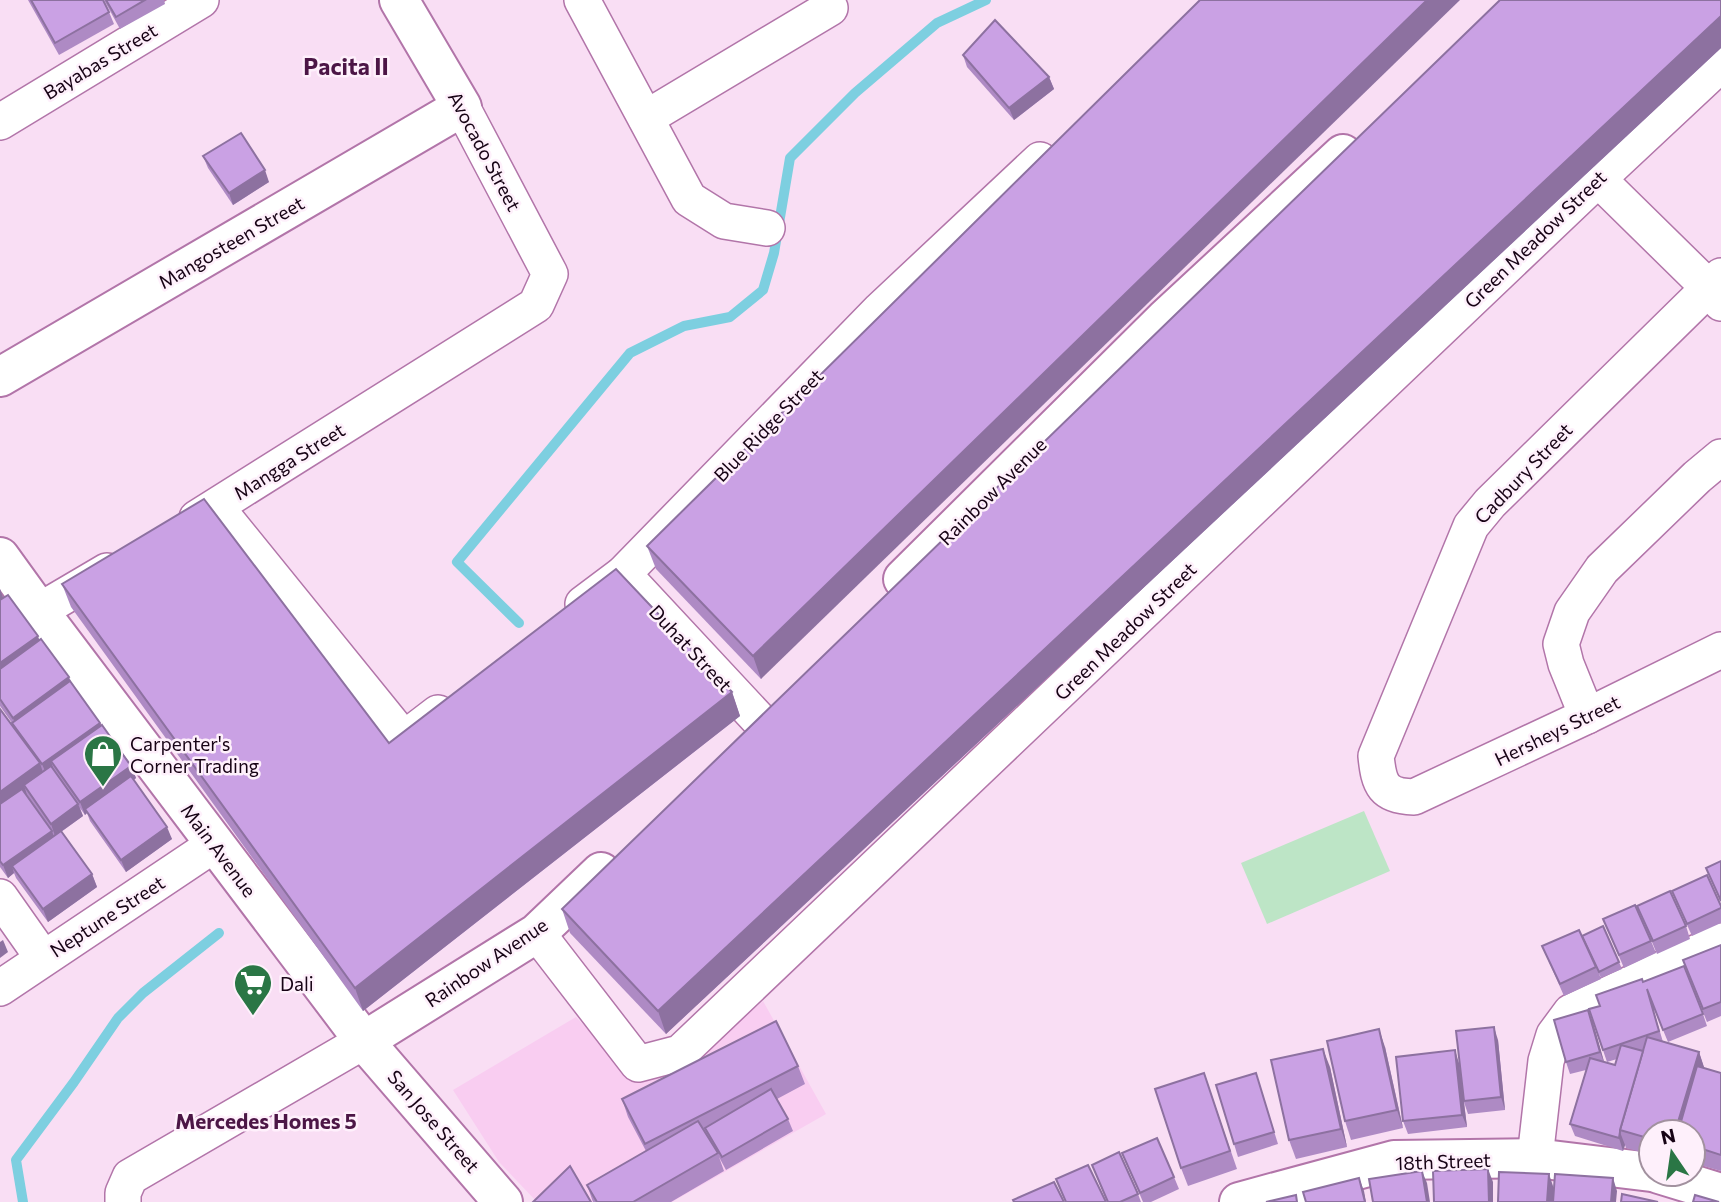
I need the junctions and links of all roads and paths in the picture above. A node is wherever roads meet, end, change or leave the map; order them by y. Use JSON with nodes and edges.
{"nodes":[{"id":1,"x":399,"y":0,"type":"edge"},
{"id":2,"x":198,"y":1,"type":"edge"},
{"id":3,"x":588,"y":2,"type":"edge"},
{"id":4,"x":830,"y":8,"type":"dead end"},
{"id":5,"x":1721,"y":64,"type":"edge"},
{"id":6,"x":462,"y":107,"type":"junction"},
{"id":7,"x":646,"y":118,"type":"junction"},
{"id":8,"x":0,"y":122,"type":"edge"},
{"id":9,"x":1367,"y":131,"type":"edge"},
{"id":10,"x":1060,"y":141,"type":"edge"},
{"id":11,"x":1598,"y":179,"type":"junction"},
{"id":12,"x":767,"y":228,"type":"dead end"},
{"id":13,"x":1717,"y":289,"type":"edge"},
{"id":14,"x":536,"y":305,"type":"joint"},
{"id":15,"x":0,"y":377,"type":"edge"},
{"id":16,"x":1721,"y":457,"type":"edge"},
{"id":17,"x":216,"y":507,"type":"junction"},
{"id":18,"x":169,"y":534,"type":"edge"},
{"id":19,"x":133,"y":555,"type":"edge"},
{"id":20,"x":0,"y":557,"type":"edge"},
{"id":21,"x":623,"y":574,"type":"junction"},
{"id":22,"x":879,"y":603,"type":"edge"},
{"id":23,"x":39,"y":611,"type":"junction"},
{"id":24,"x":557,"y":624,"type":"edge"},
{"id":25,"x":1721,"y":650,"type":"edge"},
{"id":26,"x":458,"y":698,"type":"edge"},
{"id":27,"x":1587,"y":716,"type":"junction"},
{"id":28,"x":760,"y":721,"type":"edge"},
{"id":29,"x":1391,"y":793,"type":"joint"},
{"id":30,"x":215,"y":844,"type":"junction"},
{"id":31,"x":628,"y":846,"type":"edge"},
{"id":32,"x":0,"y":897,"type":"edge"},
{"id":33,"x":537,"y":933,"type":"junction"},
{"id":34,"x":1721,"y":940,"type":"edge"},
{"id":35,"x":43,"y":958,"type":"junction"},
{"id":36,"x":0,"y":988,"type":"edge"},
{"id":37,"x":364,"y":1041,"type":"junction"},
{"id":38,"x":1535,"y":1158,"type":"junction"},
{"id":39,"x":1637,"y":1170,"type":"edge"},
{"id":40,"x":123,"y":1202,"type":"edge"},
{"id":41,"x":503,"y":1202,"type":"edge"},
{"id":42,"x":1239,"y":1202,"type":"edge"}],
"edges":[{"from":1,"to":6,"type":"street","name":"Avocado Street"},
{"from":2,"to":8,"type":"street","name":"Bayabas Street"},
{"from":3,"to":7,"type":"street"},
{"from":4,"to":7,"type":"street"},
{"from":5,"to":11,"type":"street","name":"Green Meadow Street"},
{"from":6,"to":14,"type":"street","name":"Avocado Street"},
{"from":6,"to":15,"type":"street","name":"Mangosteen Street"},
{"from":7,"to":12,"type":"street"},
{"from":9,"to":22,"type":"street","name":"Rainbow Avenue"},
{"from":10,"to":21,"type":"street","name":"Blue Ridge Street"},
{"from":11,"to":13,"type":"street"},
{"from":11,"to":33,"type":"street","name":"Green Meadow Street"},
{"from":13,"to":29,"type":"street","name":"Cadbury Street"},
{"from":14,"to":17,"type":"street","name":"Mangga Street"},
{"from":16,"to":27,"type":"street"},
{"from":17,"to":18,"type":"street","name":"Mangga Street"},
{"from":17,"to":26,"type":"street"},
{"from":19,"to":23,"type":"street"},
{"from":20,"to":23,"type":"street","name":"Main Avenue"},
{"from":21,"to":24,"type":"street","name":"Blue Ridge Street"},
{"from":21,"to":28,"type":"street","name":"Duhat Street"},
{"from":23,"to":30,"type":"street","name":"Main Avenue"},
{"from":25,"to":27,"type":"street","name":"Hersheys Street"},
{"from":27,"to":29,"type":"street","name":"Hersheys Street"},
{"from":30,"to":35,"type":"street","name":"Neptune Street"},
{"from":30,"to":37,"type":"street","name":"Main Avenue"},
{"from":31,"to":33,"type":"street","name":"Rainbow Avenue"},
{"from":32,"to":35,"type":"street"},
{"from":33,"to":37,"type":"street","name":"Rainbow Avenue"},
{"from":34,"to":38,"type":"street"},
{"from":35,"to":36,"type":"street","name":"Neptune Street"},
{"from":37,"to":40,"type":"street"},
{"from":37,"to":41,"type":"street","name":"San Jose Street"},
{"from":38,"to":39,"type":"street","name":"18th Street"},
{"from":38,"to":42,"type":"street","name":"18th Street"}]}
